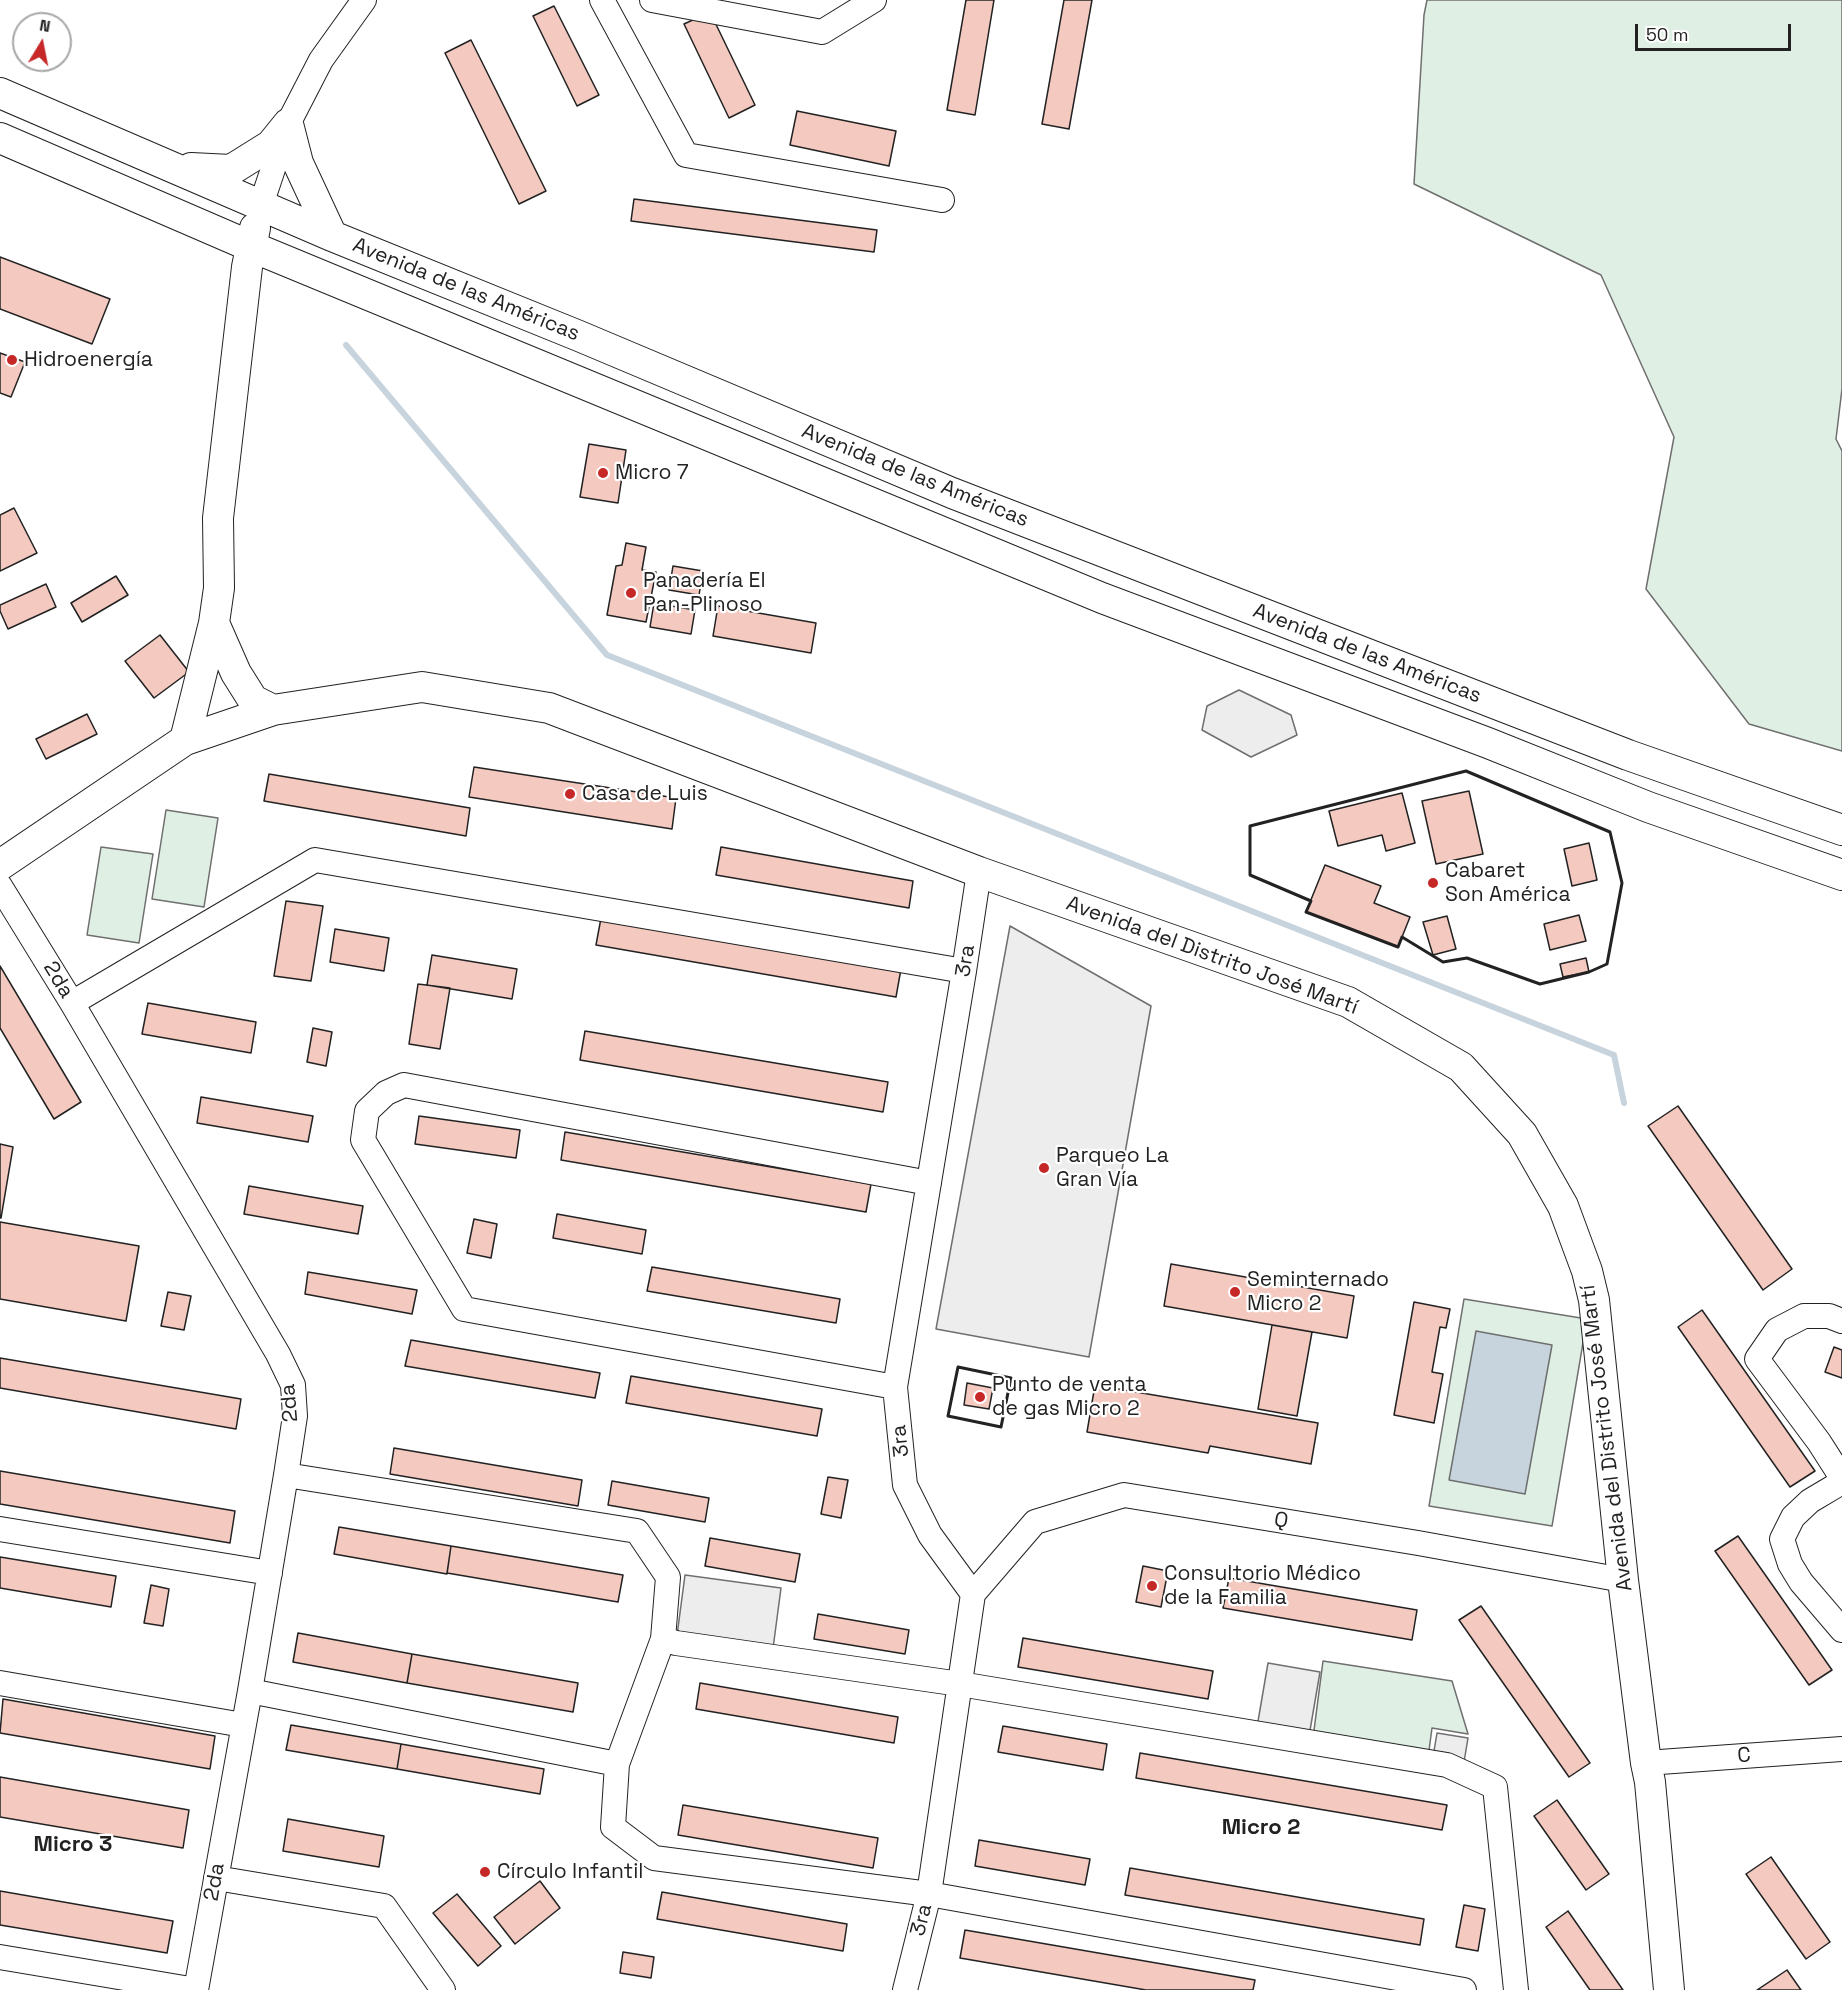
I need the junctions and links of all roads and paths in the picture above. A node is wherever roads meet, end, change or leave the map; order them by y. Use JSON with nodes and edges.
{"nodes":[{"id":1,"x":364,"y":0,"type":"edge"},
{"id":2,"x":602,"y":0,"type":"edge"},
{"id":3,"x":652,"y":0,"type":"edge"},
{"id":4,"x":874,"y":0,"type":"edge"},
{"id":5,"x":0,"y":93,"type":"edge"},
{"id":6,"x":288,"y":124,"type":"junction"},
{"id":7,"x":0,"y":138,"type":"edge"},
{"id":8,"x":171,"y":166,"type":"junction"},
{"id":9,"x":942,"y":200,"type":"dead end"},
{"id":10,"x":261,"y":205,"type":"junction"},
{"id":11,"x":332,"y":236,"type":"junction"},
{"id":12,"x":250,"y":246,"type":"junction"},
{"id":13,"x":214,"y":622,"type":"junction"},
{"id":14,"x":273,"y":710,"type":"junction"},
{"id":15,"x":185,"y":740,"type":"junction"},
{"id":16,"x":1842,"y":830,"type":"edge"},
{"id":17,"x":0,"y":865,"type":"edge"},
{"id":18,"x":979,"y":872,"type":"junction"},
{"id":19,"x":1842,"y":875,"type":"edge"},
{"id":20,"x":0,"y":886,"type":"edge"},
{"id":21,"x":964,"y":971,"type":"junction"},
{"id":22,"x":72,"y":1004,"type":"junction"},
{"id":23,"x":929,"y":1183,"type":"junction"},
{"id":24,"x":1842,"y":1321,"type":"edge"},
{"id":25,"x":896,"y":1387,"type":"junction"},
{"id":26,"x":286,"y":1475,"type":"junction"},
{"id":27,"x":1842,"y":1480,"type":"edge"},
{"id":28,"x":0,"y":1529,"type":"edge"},
{"id":29,"x":270,"y":1573,"type":"junction"},
{"id":30,"x":1623,"y":1580,"type":"junction"},
{"id":31,"x":973,"y":1594,"type":"junction"},
{"id":32,"x":1842,"y":1630,"type":"edge"},
{"id":33,"x":663,"y":1639,"type":"junction"},
{"id":34,"x":0,"y":1683,"type":"edge"},
{"id":35,"x":960,"y":1684,"type":"junction"},
{"id":36,"x":250,"y":1691,"type":"junction"},
{"id":37,"x":243,"y":1725,"type":"junction"},
{"id":38,"x":1842,"y":1749,"type":"edge"},
{"id":39,"x":1646,"y":1763,"type":"junction"},
{"id":40,"x":617,"y":1764,"type":"junction"},
{"id":41,"x":216,"y":1878,"type":"junction"},
{"id":42,"x":929,"y":1894,"type":"junction"},
{"id":43,"x":0,"y":1957,"type":"edge"},
{"id":44,"x":196,"y":1990,"type":"edge"},
{"id":45,"x":443,"y":1990,"type":"edge"},
{"id":46,"x":905,"y":1990,"type":"edge"},
{"id":47,"x":1464,"y":1990,"type":"edge"},
{"id":48,"x":1516,"y":1990,"type":"edge"},
{"id":49,"x":1669,"y":1990,"type":"edge"}],
"edges":[{"from":1,"to":6,"type":"street"},
{"from":2,"to":9,"type":"street"},
{"from":3,"to":4,"type":"street"},
{"from":5,"to":8,"type":"main road","name":"Avenida de las Américas"},
{"from":6,"to":8,"type":"main road"},
{"from":6,"to":10,"type":"street"},
{"from":6,"to":11,"type":"main road"},
{"from":7,"to":12,"type":"main road","name":"Avenida de las Américas"},
{"from":8,"to":10,"type":"main road","name":"Avenida de las Américas"},
{"from":10,"to":11,"type":"main road","name":"Avenida de las Américas"},
{"from":10,"to":12,"type":"main road"},
{"from":11,"to":16,"type":"main road","name":"Avenida de las Américas"},
{"from":12,"to":13,"type":"main road"},
{"from":12,"to":19,"type":"main road","name":"Avenida de las Américas"},
{"from":13,"to":14,"type":"main road"},
{"from":13,"to":15,"type":"main road"},
{"from":14,"to":15,"type":"main road","name":"Avenida del Distrito José Martí"},
{"from":14,"to":18,"type":"main road","name":"Avenida del Distrito José Martí"},
{"from":15,"to":17,"type":"main road","name":"Avenida del Distrito José Martí"},
{"from":18,"to":21,"type":"street","name":"3ra"},
{"from":18,"to":30,"type":"main road","name":"Avenida del Distrito José Martí"},
{"from":20,"to":22,"type":"street","name":"2da"},
{"from":21,"to":22,"type":"street"},
{"from":21,"to":23,"type":"street","name":"3ra"},
{"from":22,"to":26,"type":"street","name":"2da"},
{"from":23,"to":25,"type":"street","name":"3ra"},
{"from":23,"to":25,"type":"street"},
{"from":24,"to":27,"type":"street"},
{"from":25,"to":31,"type":"street","name":"3ra"},
{"from":26,"to":29,"type":"street","name":"2da"},
{"from":26,"to":33,"type":"street"},
{"from":27,"to":32,"type":"street"},
{"from":28,"to":29,"type":"street"},
{"from":29,"to":36,"type":"street","name":"2da"},
{"from":30,"to":31,"type":"street","name":"Q"},
{"from":30,"to":39,"type":"main road","name":"Avenida del Distrito José Martí"},
{"from":31,"to":35,"type":"street","name":"3ra"},
{"from":33,"to":35,"type":"street"},
{"from":33,"to":40,"type":"street"},
{"from":34,"to":37,"type":"street"},
{"from":35,"to":42,"type":"street","name":"3ra"},
{"from":35,"to":48,"type":"street"},
{"from":36,"to":37,"type":"street","name":"2da"},
{"from":36,"to":40,"type":"street"},
{"from":37,"to":41,"type":"street","name":"2da"},
{"from":38,"to":39,"type":"street","name":"C"},
{"from":39,"to":49,"type":"main road","name":"Avenida del Distrito José Martí"},
{"from":40,"to":42,"type":"street"},
{"from":41,"to":44,"type":"street","name":"2da"},
{"from":41,"to":45,"type":"street"},
{"from":42,"to":46,"type":"street","name":"3ra"},
{"from":42,"to":47,"type":"street"},
{"from":43,"to":44,"type":"street"}]}
